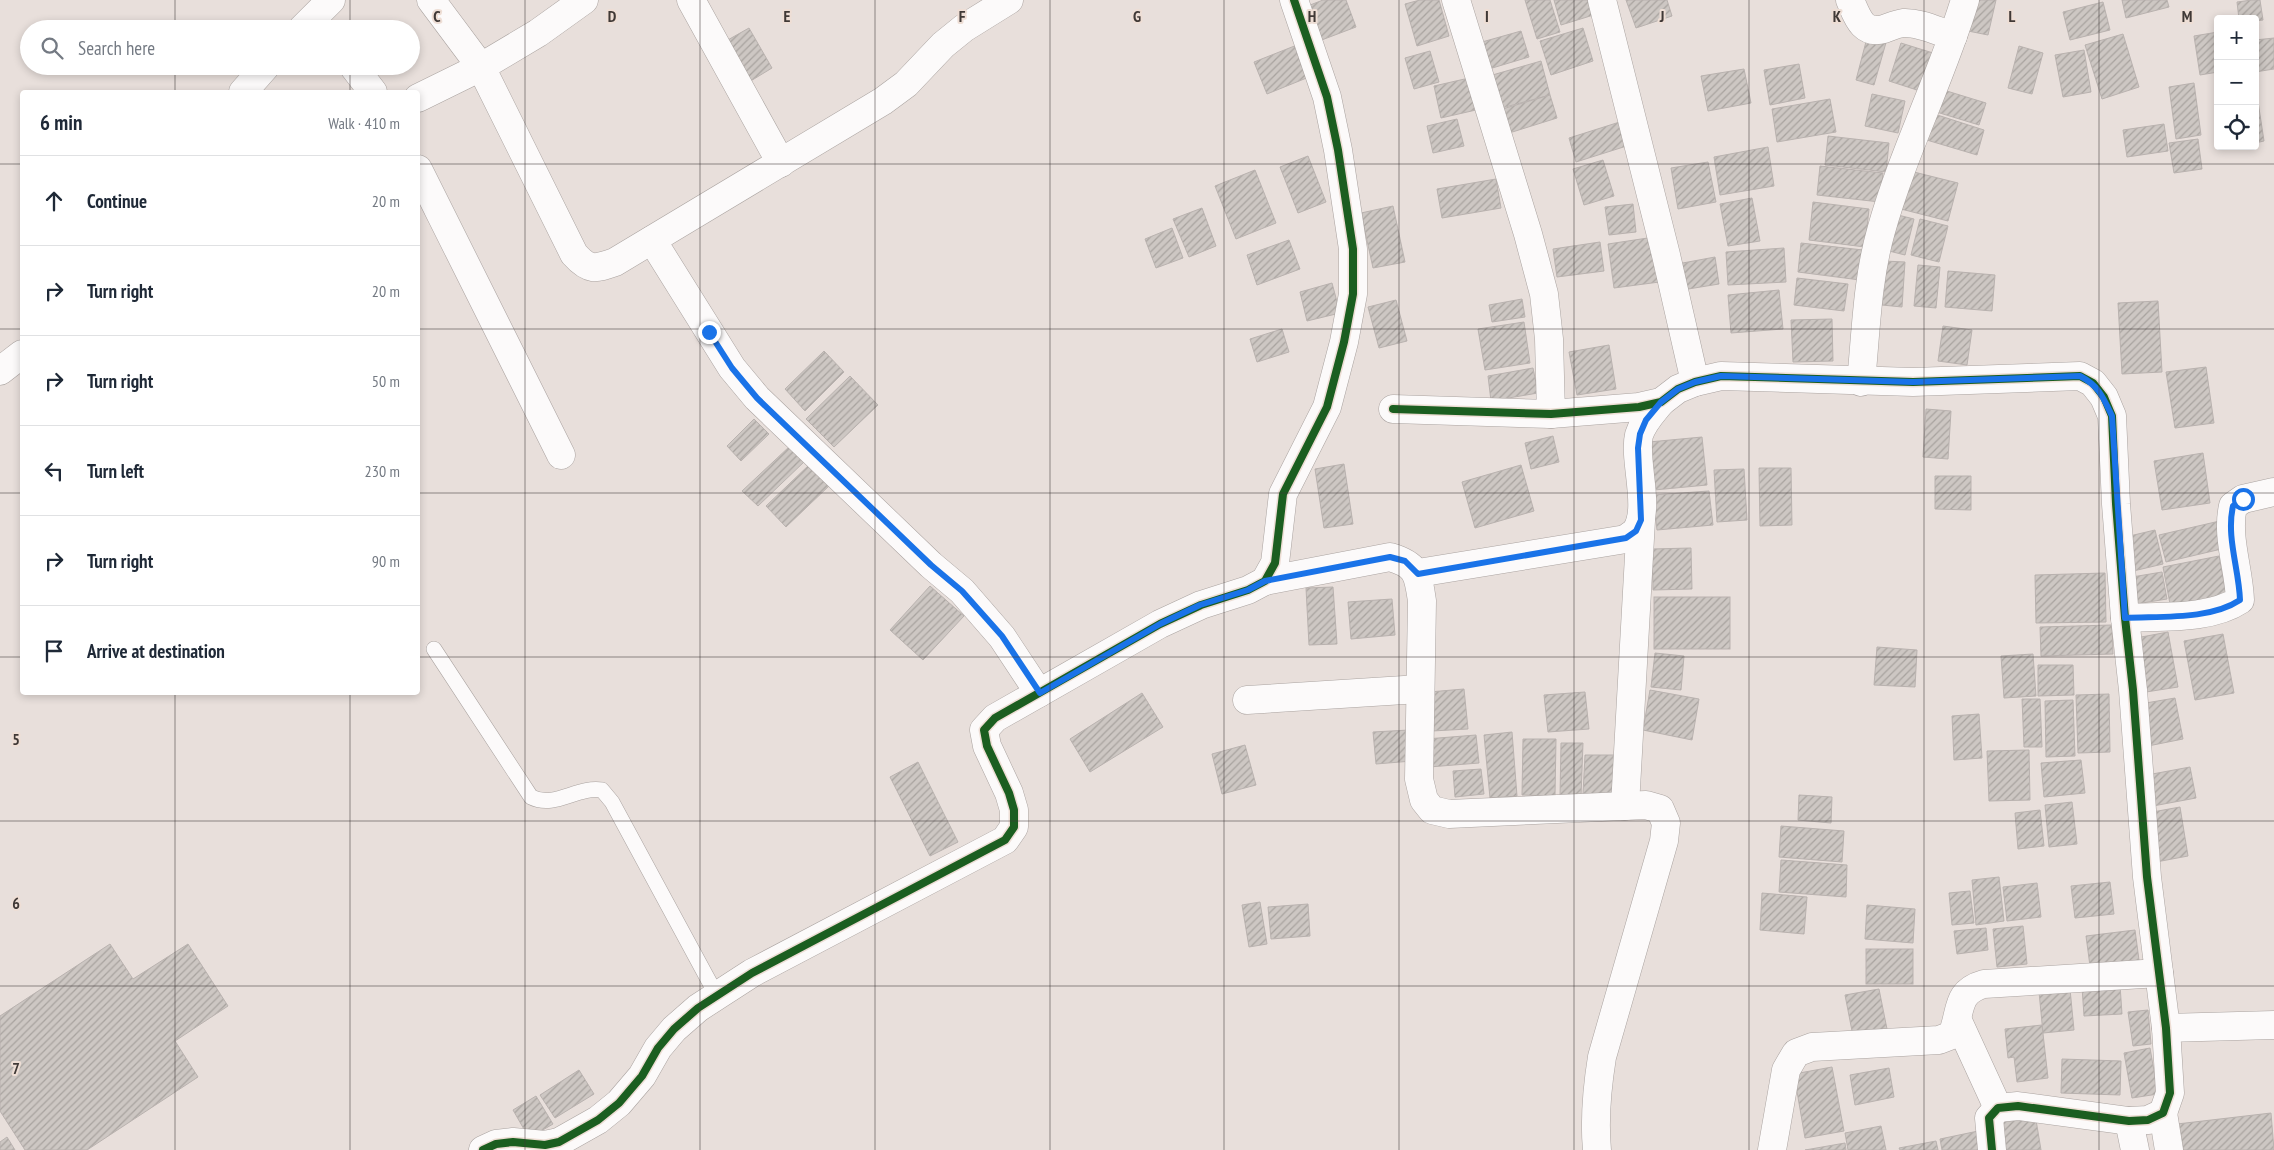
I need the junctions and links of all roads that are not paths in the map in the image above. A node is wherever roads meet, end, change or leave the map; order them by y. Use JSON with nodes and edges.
{"nodes":[{"id":1,"x":431,"y":0,"type":"edge"},
{"id":2,"x":584,"y":0,"type":"edge"},
{"id":3,"x":691,"y":0,"type":"edge"},
{"id":4,"x":1009,"y":0,"type":"edge"},
{"id":5,"x":1294,"y":0,"type":"edge"},
{"id":6,"x":1456,"y":0,"type":"edge"},
{"id":7,"x":1602,"y":0,"type":"edge"},
{"id":8,"x":1850,"y":0,"type":"edge"},
{"id":9,"x":1965,"y":0,"type":"edge"},
{"id":10,"x":1953,"y":36,"type":"junction"},
{"id":11,"x":481,"y":67,"type":"junction"},
{"id":12,"x":258,"y":75,"type":"edge"},
{"id":13,"x":360,"y":75,"type":"edge"},
{"id":14,"x":245,"y":90,"type":"edge"},
{"id":15,"x":371,"y":90,"type":"edge"},
{"id":16,"x":420,"y":97,"type":"edge"},
{"id":17,"x":780,"y":162,"type":"junction"},
{"id":18,"x":420,"y":173,"type":"edge"},
{"id":19,"x":652,"y":240,"type":"junction"},
{"id":20,"x":20,"y":356,"type":"edge"},
{"id":21,"x":0,"y":371,"type":"edge"},
{"id":22,"x":1695,"y":382,"type":"junction"},
{"id":23,"x":1861,"y":382,"type":"junction"},
{"id":24,"x":1661,"y":402,"type":"junction"},
{"id":25,"x":1394,"y":409,"type":"dead end"},
{"id":26,"x":1551,"y":414,"type":"junction"},
{"id":27,"x":561,"y":455,"type":"dead end"},
{"id":28,"x":2274,"y":492,"type":"edge"},
{"id":29,"x":1641,"y":520,"type":"junction"},
{"id":30,"x":1418,"y":574,"type":"junction"},
{"id":31,"x":1265,"y":581,"type":"junction"},
{"id":32,"x":2125,"y":618,"type":"junction"},
{"id":33,"x":434,"y":649,"type":"dead end"},
{"id":34,"x":1420,"y":689,"type":"junction"},
{"id":35,"x":1040,"y":693,"type":"junction"},
{"id":36,"x":1247,"y":700,"type":"dead end"},
{"id":37,"x":1625,"y":806,"type":"junction"},
{"id":38,"x":2159,"y":973,"type":"junction"},
{"id":39,"x":716,"y":996,"type":"junction"},
{"id":40,"x":1958,"y":1020,"type":"junction"},
{"id":41,"x":2274,"y":1025,"type":"edge"},
{"id":42,"x":2166,"y":1028,"type":"junction"},
{"id":43,"x":1998,"y":1108,"type":"junction"},
{"id":44,"x":2164,"y":1113,"type":"junction"},
{"id":45,"x":2129,"y":1121,"type":"junction"},
{"id":46,"x":483,"y":1150,"type":"edge"},
{"id":47,"x":1596,"y":1150,"type":"edge"},
{"id":48,"x":1772,"y":1150,"type":"edge"},
{"id":49,"x":1992,"y":1150,"type":"edge"},
{"id":50,"x":2135,"y":1150,"type":"edge"},
{"id":51,"x":2169,"y":1150,"type":"edge"}],
"edges":[{"from":1,"to":11,"type":"street"},
{"from":2,"to":11,"type":"street"},
{"from":3,"to":17,"type":"street"},
{"from":4,"to":17,"type":"street"},
{"from":5,"to":31,"type":"street"},
{"from":6,"to":26,"type":"street"},
{"from":7,"to":22,"type":"street"},
{"from":8,"to":10,"type":"street"},
{"from":9,"to":10,"type":"street"},
{"from":10,"to":23,"type":"street"},
{"from":11,"to":16,"type":"street"},
{"from":11,"to":19,"type":"street"},
{"from":12,"to":14,"type":"street"},
{"from":13,"to":15,"type":"street"},
{"from":17,"to":19,"type":"street"},
{"from":18,"to":27,"type":"street"},
{"from":19,"to":35,"type":"street"},
{"from":20,"to":21,"type":"street"},
{"from":22,"to":23,"type":"street"},
{"from":22,"to":24,"type":"street"},
{"from":23,"to":32,"type":"street"},
{"from":24,"to":26,"type":"street"},
{"from":24,"to":29,"type":"street"},
{"from":25,"to":26,"type":"street"},
{"from":28,"to":32,"type":"street"},
{"from":29,"to":30,"type":"street"},
{"from":29,"to":37,"type":"street"},
{"from":30,"to":31,"type":"street"},
{"from":30,"to":34,"type":"street"},
{"from":31,"to":35,"type":"street"},
{"from":32,"to":38,"type":"street"},
{"from":33,"to":39,"type":"lane"},
{"from":34,"to":36,"type":"street"},
{"from":34,"to":37,"type":"street"},
{"from":35,"to":39,"type":"street"},
{"from":37,"to":47,"type":"street"},
{"from":38,"to":40,"type":"street"},
{"from":38,"to":42,"type":"street"},
{"from":39,"to":46,"type":"street"},
{"from":40,"to":43,"type":"street"},
{"from":40,"to":48,"type":"street"},
{"from":41,"to":42,"type":"street"},
{"from":42,"to":44,"type":"street"},
{"from":43,"to":45,"type":"street"},
{"from":43,"to":49,"type":"street"},
{"from":44,"to":45,"type":"street"},
{"from":44,"to":51,"type":"street"},
{"from":45,"to":50,"type":"street"}]}
